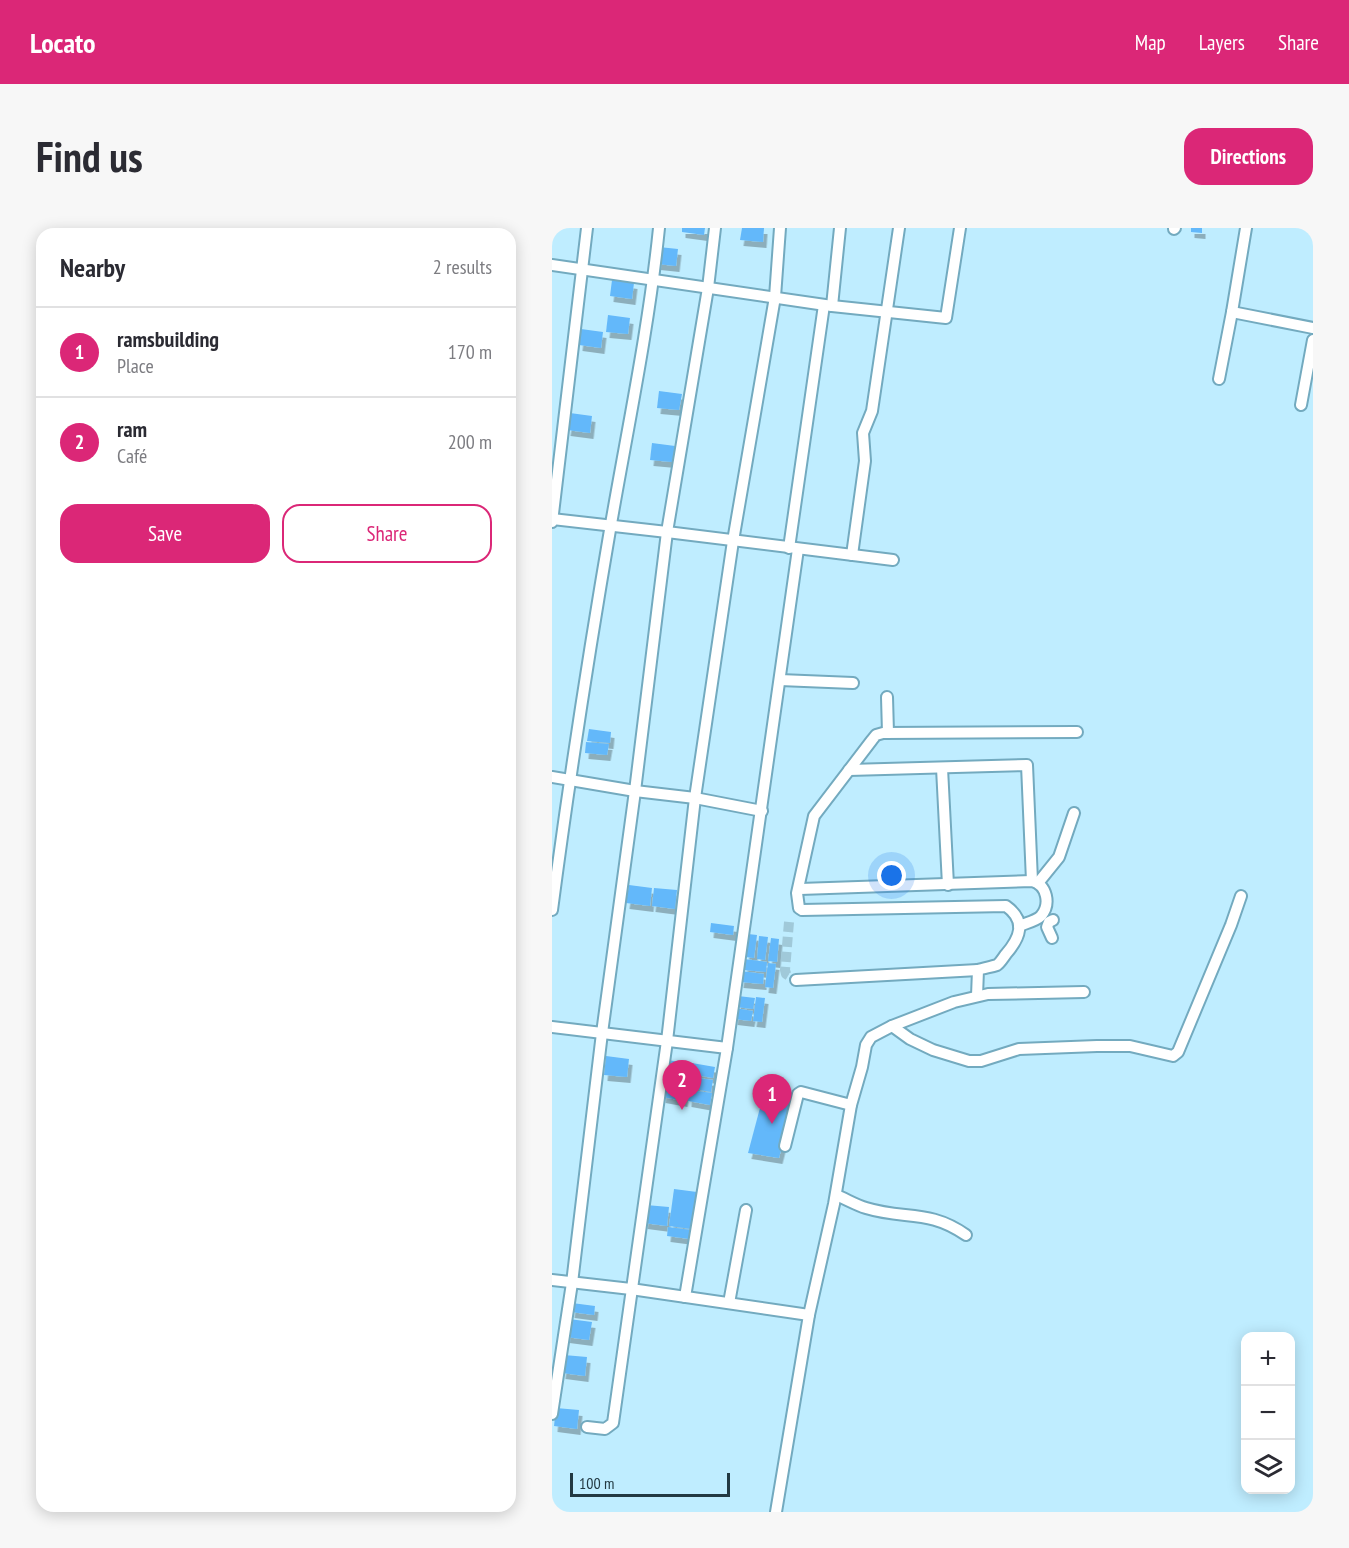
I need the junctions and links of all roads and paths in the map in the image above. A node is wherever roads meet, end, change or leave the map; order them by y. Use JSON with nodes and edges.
{"nodes":[{"id":1,"x":587,"y":228,"type":"edge"},
{"id":2,"x":659,"y":228,"type":"edge"},
{"id":3,"x":715,"y":228,"type":"edge"},
{"id":4,"x":780,"y":228,"type":"edge"},
{"id":5,"x":840,"y":228,"type":"edge"},
{"id":6,"x":899,"y":228,"type":"edge"},
{"id":7,"x":960,"y":228,"type":"edge"},
{"id":8,"x":1246,"y":228,"type":"edge"},
{"id":9,"x":552,"y":265,"type":"edge"},
{"id":10,"x":582,"y":269,"type":"junction"},
{"id":11,"x":654,"y":280,"type":"junction"},
{"id":12,"x":708,"y":288,"type":"junction"},
{"id":13,"x":775,"y":297,"type":"junction"},
{"id":14,"x":828,"y":305,"type":"junction"},
{"id":15,"x":887,"y":312,"type":"junction"},
{"id":16,"x":1232,"y":312,"type":"junction"},
{"id":17,"x":1313,"y":328,"type":"edge"},
{"id":18,"x":1313,"y":340,"type":"edge"},
{"id":19,"x":1219,"y":379,"type":"dead end"},
{"id":20,"x":1301,"y":405,"type":"dead end"},
{"id":21,"x":552,"y":520,"type":"edge"},
{"id":22,"x":610,"y":526,"type":"junction"},
{"id":23,"x":667,"y":532,"type":"junction"},
{"id":24,"x":733,"y":541,"type":"junction"},
{"id":25,"x":794,"y":548,"type":"junction"},
{"id":26,"x":852,"y":555,"type":"junction"},
{"id":27,"x":893,"y":560,"type":"dead end"},
{"id":28,"x":780,"y":680,"type":"junction"},
{"id":29,"x":853,"y":683,"type":"dead end"},
{"id":30,"x":887,"y":697,"type":"dead end"},
{"id":31,"x":1077,"y":732,"type":"dead end"},
{"id":32,"x":888,"y":733,"type":"junction"},
{"id":33,"x":942,"y":768,"type":"junction"},
{"id":34,"x":849,"y":770,"type":"junction"},
{"id":35,"x":552,"y":777,"type":"edge"},
{"id":36,"x":569,"y":781,"type":"junction"},
{"id":37,"x":635,"y":791,"type":"junction"},
{"id":38,"x":695,"y":798,"type":"junction"},
{"id":39,"x":762,"y":811,"type":"junction"},
{"id":40,"x":1074,"y":813,"type":"dead end"},
{"id":41,"x":1035,"y":882,"type":"junction"},
{"id":42,"x":948,"y":885,"type":"junction"},
{"id":43,"x":800,"y":889,"type":"junction"},
{"id":44,"x":1241,"y":896,"type":"dead end"},
{"id":45,"x":552,"y":910,"type":"edge"},
{"id":46,"x":1034,"y":920,"type":"junction"},
{"id":47,"x":1019,"y":926,"type":"junction"},
{"id":48,"x":1052,"y":938,"type":"dead end"},
{"id":49,"x":978,"y":970,"type":"junction"},
{"id":50,"x":796,"y":980,"type":"dead end"},
{"id":51,"x":1084,"y":992,"type":"dead end"},
{"id":52,"x":977,"y":996,"type":"junction"},
{"id":53,"x":892,"y":1026,"type":"junction"},
{"id":54,"x":552,"y":1027,"type":"edge"},
{"id":55,"x":602,"y":1033,"type":"junction"},
{"id":56,"x":667,"y":1041,"type":"junction"},
{"id":57,"x":727,"y":1048,"type":"junction"},
{"id":58,"x":851,"y":1105,"type":"junction"},
{"id":59,"x":785,"y":1146,"type":"dead end"},
{"id":60,"x":836,"y":1195,"type":"junction"},
{"id":61,"x":746,"y":1210,"type":"dead end"},
{"id":62,"x":966,"y":1235,"type":"dead end"},
{"id":63,"x":552,"y":1280,"type":"edge"},
{"id":64,"x":572,"y":1283,"type":"junction"},
{"id":65,"x":631,"y":1289,"type":"junction"},
{"id":66,"x":685,"y":1297,"type":"junction"},
{"id":67,"x":729,"y":1303,"type":"junction"},
{"id":68,"x":809,"y":1315,"type":"junction"},
{"id":69,"x":552,"y":1414,"type":"edge"},
{"id":70,"x":587,"y":1427,"type":"dead end"},
{"id":71,"x":776,"y":1512,"type":"edge"}],
"edges":[{"from":1,"to":10,"type":"street"},
{"from":2,"to":11,"type":"street"},
{"from":3,"to":12,"type":"street"},
{"from":4,"to":13,"type":"street"},
{"from":5,"to":14,"type":"street"},
{"from":6,"to":15,"type":"street"},
{"from":7,"to":15,"type":"street"},
{"from":8,"to":16,"type":"street"},
{"from":9,"to":10,"type":"street"},
{"from":10,"to":11,"type":"street"},
{"from":10,"to":21,"type":"street"},
{"from":11,"to":12,"type":"street"},
{"from":11,"to":22,"type":"street"},
{"from":12,"to":13,"type":"street"},
{"from":12,"to":23,"type":"street"},
{"from":13,"to":14,"type":"street"},
{"from":13,"to":24,"type":"street"},
{"from":14,"to":15,"type":"street"},
{"from":14,"to":25,"type":"street"},
{"from":15,"to":26,"type":"street"},
{"from":16,"to":17,"type":"street"},
{"from":16,"to":19,"type":"street"},
{"from":18,"to":20,"type":"street"},
{"from":21,"to":22,"type":"street"},
{"from":22,"to":23,"type":"street"},
{"from":22,"to":36,"type":"street"},
{"from":23,"to":24,"type":"street"},
{"from":23,"to":37,"type":"street"},
{"from":24,"to":25,"type":"street"},
{"from":24,"to":38,"type":"street"},
{"from":25,"to":26,"type":"street"},
{"from":25,"to":28,"type":"street"},
{"from":26,"to":27,"type":"street"},
{"from":28,"to":29,"type":"street"},
{"from":28,"to":39,"type":"street"},
{"from":30,"to":32,"type":"street"},
{"from":31,"to":32,"type":"street"},
{"from":32,"to":34,"type":"street"},
{"from":33,"to":34,"type":"street"},
{"from":33,"to":41,"type":"street"},
{"from":33,"to":42,"type":"street"},
{"from":34,"to":43,"type":"street"},
{"from":35,"to":36,"type":"street"},
{"from":36,"to":37,"type":"street"},
{"from":36,"to":45,"type":"street"},
{"from":37,"to":38,"type":"street"},
{"from":37,"to":55,"type":"street"},
{"from":38,"to":39,"type":"street"},
{"from":38,"to":56,"type":"street"},
{"from":39,"to":57,"type":"street"},
{"from":40,"to":41,"type":"street"},
{"from":41,"to":42,"type":"street"},
{"from":41,"to":46,"type":"street"},
{"from":42,"to":43,"type":"street"},
{"from":43,"to":47,"type":"street"},
{"from":44,"to":53,"type":"street"},
{"from":46,"to":47,"type":"street"},
{"from":46,"to":48,"type":"street"},
{"from":47,"to":49,"type":"street"},
{"from":49,"to":50,"type":"street"},
{"from":49,"to":52,"type":"street"},
{"from":51,"to":52,"type":"street"},
{"from":52,"to":53,"type":"street"},
{"from":53,"to":58,"type":"street"},
{"from":54,"to":55,"type":"street"},
{"from":55,"to":56,"type":"street"},
{"from":55,"to":64,"type":"street"},
{"from":56,"to":57,"type":"street"},
{"from":56,"to":65,"type":"street"},
{"from":57,"to":66,"type":"street"},
{"from":58,"to":59,"type":"street"},
{"from":58,"to":60,"type":"street"},
{"from":60,"to":62,"type":"street"},
{"from":60,"to":68,"type":"street"},
{"from":61,"to":67,"type":"street"},
{"from":63,"to":64,"type":"street"},
{"from":64,"to":65,"type":"street"},
{"from":64,"to":69,"type":"street"},
{"from":65,"to":66,"type":"street"},
{"from":65,"to":70,"type":"street"},
{"from":66,"to":67,"type":"street"},
{"from":67,"to":68,"type":"street"},
{"from":68,"to":71,"type":"street"}]}
